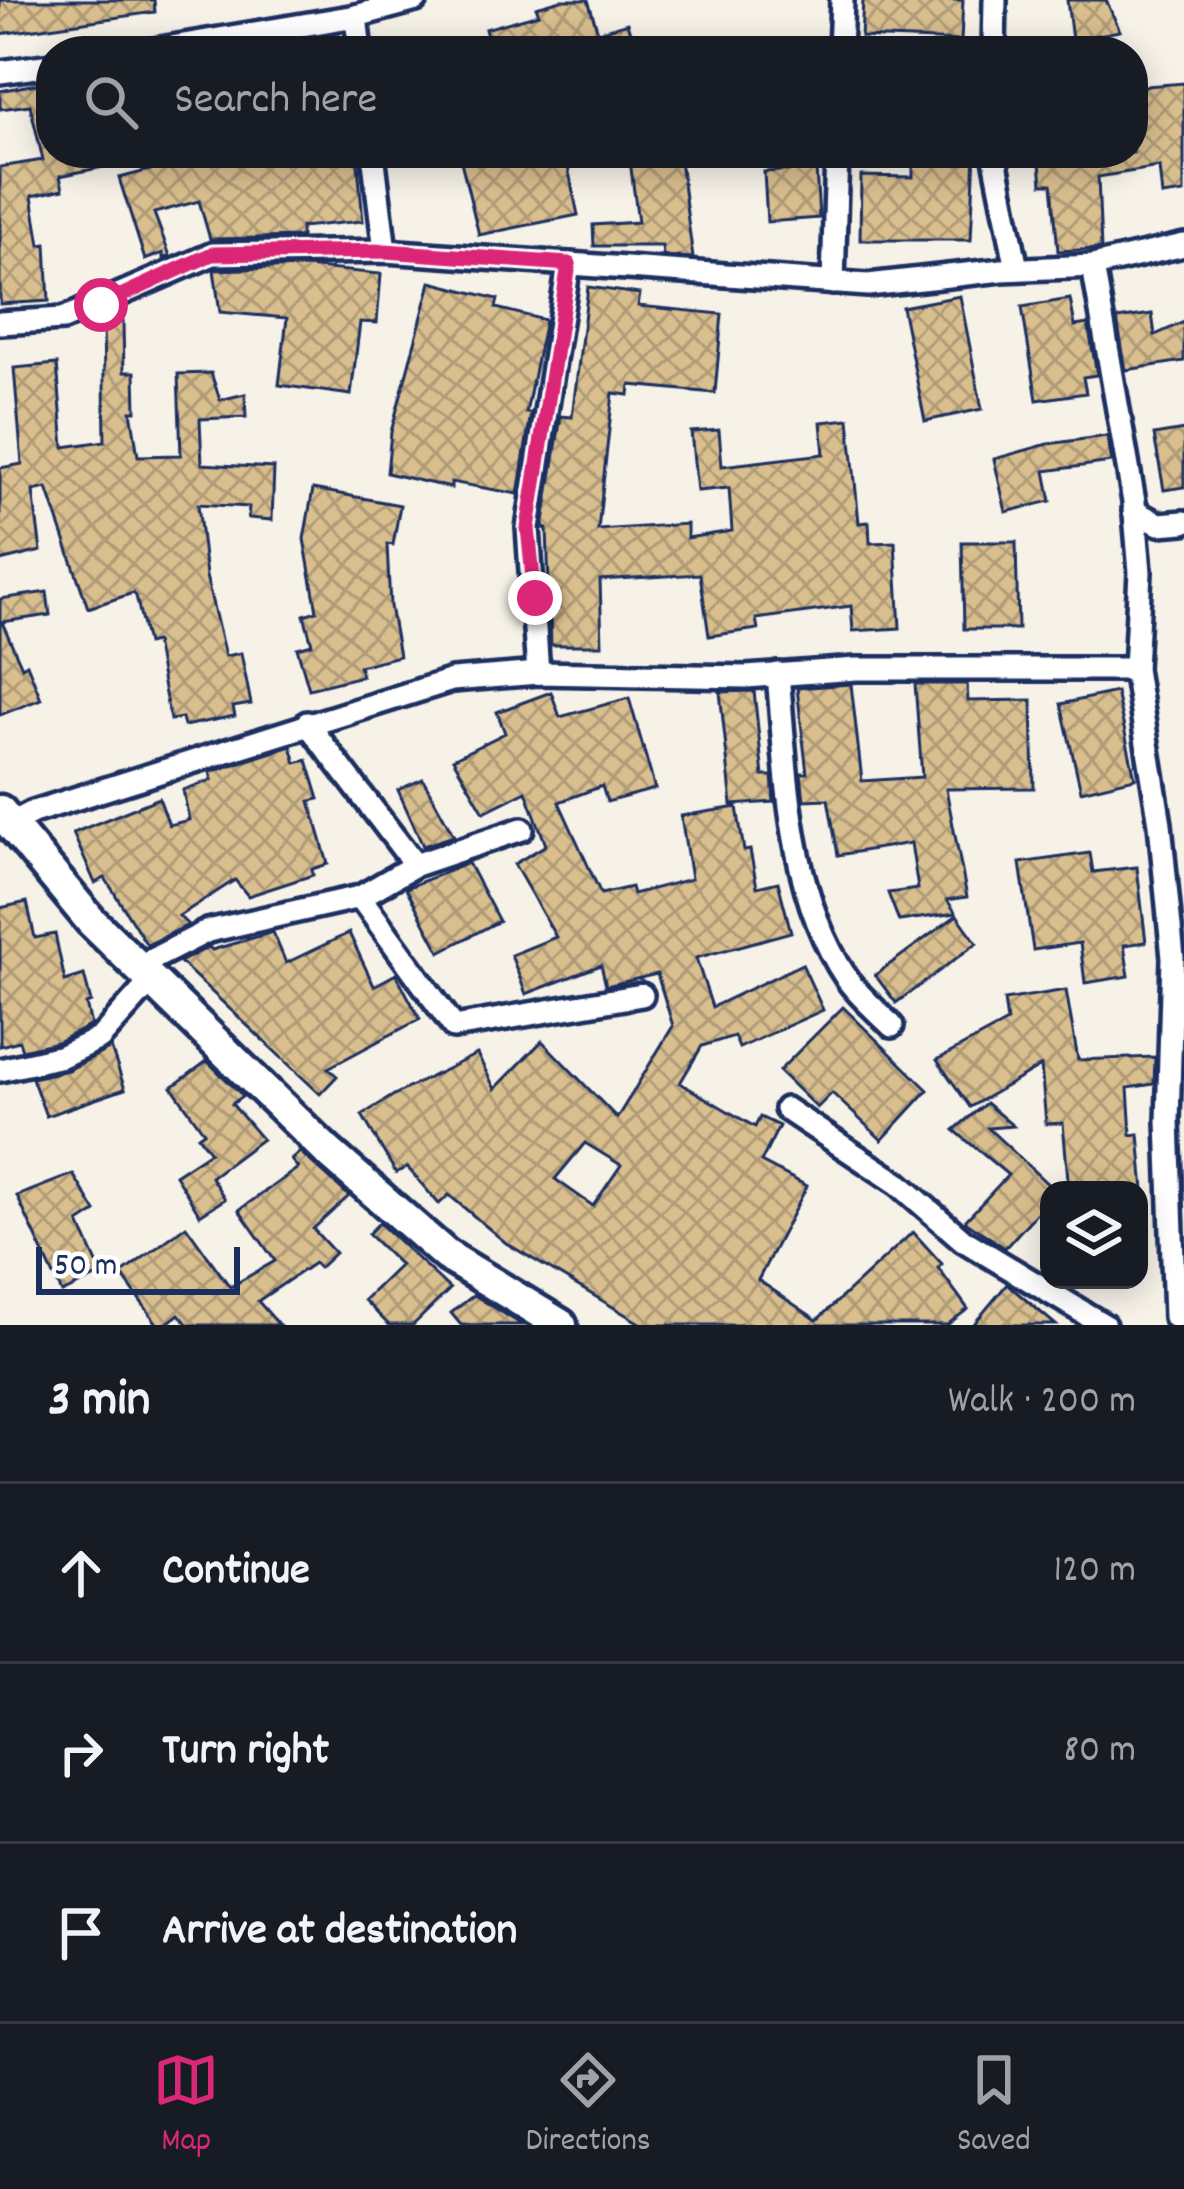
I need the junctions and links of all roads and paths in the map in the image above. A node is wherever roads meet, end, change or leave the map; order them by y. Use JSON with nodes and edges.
{"nodes":[{"id":1,"x":416,"y":0,"type":"edge"},
{"id":2,"x":842,"y":0,"type":"edge"},
{"id":3,"x":995,"y":0,"type":"edge"},
{"id":4,"x":356,"y":16,"type":"junction"},
{"id":5,"x":237,"y":36,"type":"edge"},
{"id":6,"x":358,"y":36,"type":"edge"},
{"id":7,"x":841,"y":36,"type":"edge"},
{"id":8,"x":994,"y":36,"type":"edge"},
{"id":9,"x":36,"y":67,"type":"edge"},
{"id":10,"x":0,"y":72,"type":"edge"},
{"id":11,"x":375,"y":168,"type":"edge"},
{"id":12,"x":837,"y":168,"type":"edge"},
{"id":13,"x":997,"y":168,"type":"edge"},
{"id":14,"x":1184,"y":245,"type":"edge"},
{"id":15,"x":385,"y":251,"type":"junction"},
{"id":16,"x":569,"y":264,"type":"junction"},
{"id":17,"x":1093,"y":266,"type":"junction"},
{"id":18,"x":1017,"y":269,"type":"junction"},
{"id":19,"x":833,"y":283,"type":"junction"},
{"id":20,"x":0,"y":323,"type":"edge"},
{"id":21,"x":1134,"y":511,"type":"junction"},
{"id":22,"x":1184,"y":522,"type":"edge"},
{"id":23,"x":1159,"y":524,"type":"junction"},
{"id":24,"x":1138,"y":548,"type":"junction"},
{"id":25,"x":1135,"y":669,"type":"junction"},
{"id":26,"x":538,"y":673,"type":"junction"},
{"id":27,"x":778,"y":674,"type":"junction"},
{"id":28,"x":307,"y":723,"type":"junction"},
{"id":29,"x":6,"y":817,"type":"edge"},
{"id":30,"x":522,"y":829,"type":"dead end"},
{"id":31,"x":415,"y":865,"type":"junction"},
{"id":32,"x":360,"y":897,"type":"junction"},
{"id":33,"x":1178,"y":959,"type":"edge"},
{"id":34,"x":146,"y":973,"type":"junction"},
{"id":35,"x":642,"y":994,"type":"dead end"},
{"id":36,"x":892,"y":1026,"type":"dead end"},
{"id":37,"x":0,"y":1070,"type":"edge"},
{"id":38,"x":786,"y":1109,"type":"dead end"},
{"id":39,"x":1173,"y":1318,"type":"edge"},
{"id":40,"x":561,"y":1325,"type":"edge"},
{"id":41,"x":1103,"y":1325,"type":"edge"}],
"edges":[{"from":1,"to":4,"type":"street"},
{"from":2,"to":7,"type":"street"},
{"from":3,"to":8,"type":"street"},
{"from":4,"to":5,"type":"street"},
{"from":4,"to":6,"type":"street"},
{"from":9,"to":10,"type":"street"},
{"from":11,"to":15,"type":"street"},
{"from":12,"to":19,"type":"street"},
{"from":13,"to":18,"type":"street"},
{"from":14,"to":17,"type":"street"},
{"from":15,"to":16,"type":"street"},
{"from":15,"to":20,"type":"street"},
{"from":16,"to":19,"type":"street"},
{"from":16,"to":26,"type":"street"},
{"from":17,"to":18,"type":"street"},
{"from":17,"to":21,"type":"street"},
{"from":18,"to":19,"type":"street"},
{"from":21,"to":23,"type":"street"},
{"from":21,"to":24,"type":"street"},
{"from":22,"to":23,"type":"street"},
{"from":23,"to":24,"type":"street"},
{"from":24,"to":25,"type":"street"},
{"from":25,"to":27,"type":"street"},
{"from":25,"to":33,"type":"street"},
{"from":26,"to":27,"type":"street"},
{"from":26,"to":28,"type":"street"},
{"from":27,"to":36,"type":"street"},
{"from":28,"to":29,"type":"street"},
{"from":28,"to":31,"type":"street"},
{"from":29,"to":34,"type":"street"},
{"from":30,"to":31,"type":"street"},
{"from":31,"to":32,"type":"street"},
{"from":32,"to":34,"type":"street"},
{"from":32,"to":35,"type":"street"},
{"from":33,"to":39,"type":"street"},
{"from":34,"to":37,"type":"street"},
{"from":34,"to":40,"type":"street"},
{"from":38,"to":41,"type":"street"}]}
